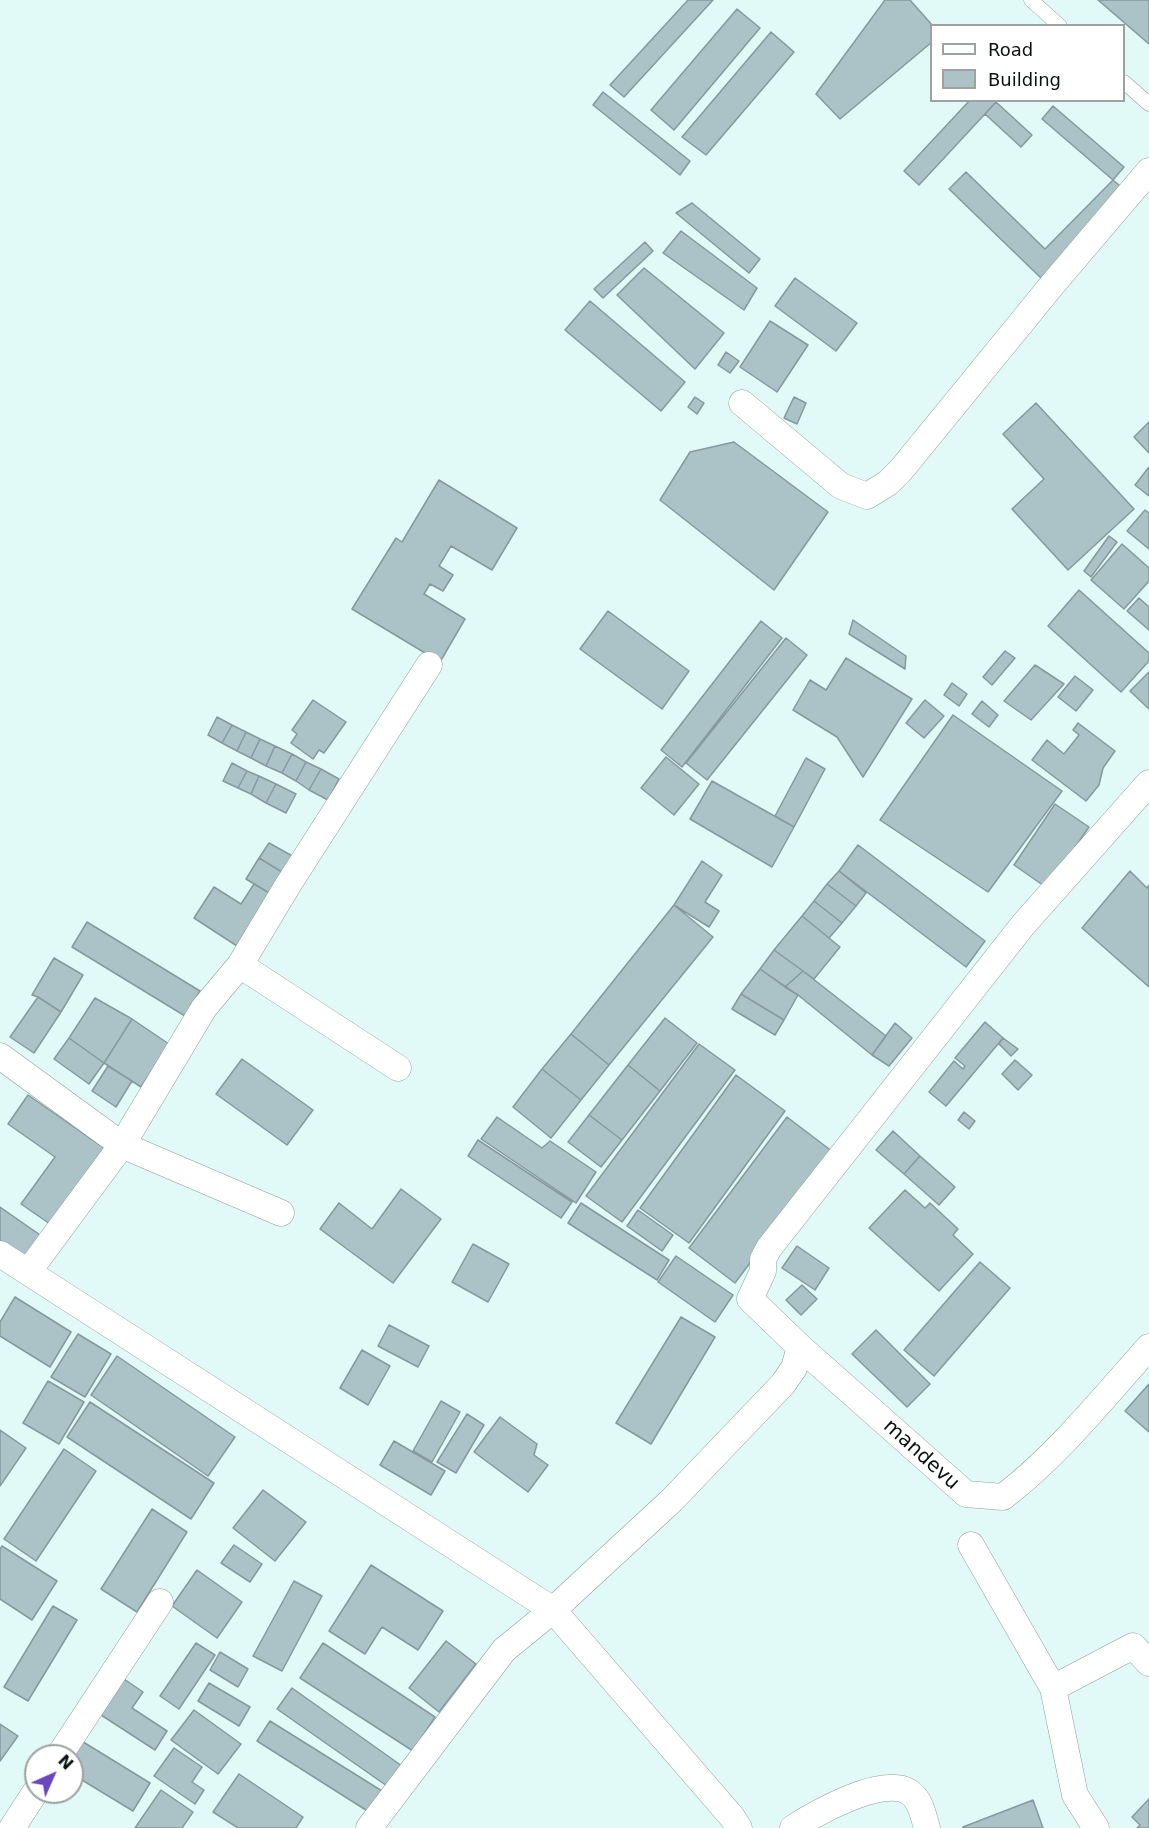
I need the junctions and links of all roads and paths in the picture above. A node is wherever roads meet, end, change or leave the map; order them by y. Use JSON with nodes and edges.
{"nodes":[{"id":1,"x":1031,"y":0,"type":"edge"},
{"id":2,"x":1058,"y":24,"type":"edge"},
{"id":3,"x":1125,"y":83,"type":"edge"},
{"id":4,"x":1149,"y":104,"type":"edge"},
{"id":5,"x":1149,"y":171,"type":"edge"},
{"id":6,"x":742,"y":403,"type":"dead end"},
{"id":7,"x":429,"y":665,"type":"dead end"},
{"id":8,"x":1149,"y":783,"type":"edge"},
{"id":9,"x":240,"y":965,"type":"junction"},
{"id":10,"x":0,"y":1056,"type":"edge"},
{"id":11,"x":398,"y":1068,"type":"dead end"},
{"id":12,"x":122,"y":1145,"type":"junction"},
{"id":13,"x":281,"y":1213,"type":"dead end"},
{"id":14,"x":0,"y":1254,"type":"edge"},
{"id":15,"x":28,"y":1272,"type":"junction"},
{"id":16,"x":800,"y":1347,"type":"junction"},
{"id":17,"x":1149,"y":1347,"type":"edge"},
{"id":18,"x":971,"y":1545,"type":"dead end"},
{"id":19,"x":160,"y":1602,"type":"dead end"},
{"id":20,"x":553,"y":1610,"type":"junction"},
{"id":21,"x":1149,"y":1663,"type":"edge"},
{"id":22,"x":1053,"y":1688,"type":"junction"},
{"id":23,"x":67,"y":1744,"type":"edge"},
{"id":24,"x":28,"y":1804,"type":"edge"},
{"id":25,"x":12,"y":1828,"type":"edge"},
{"id":26,"x":369,"y":1828,"type":"edge"},
{"id":27,"x":739,"y":1828,"type":"edge"},
{"id":28,"x":794,"y":1828,"type":"edge"},
{"id":29,"x":927,"y":1828,"type":"edge"},
{"id":30,"x":1096,"y":1828,"type":"edge"}],
"edges":[{"from":1,"to":2,"type":"lane"},
{"from":3,"to":4,"type":"lane"},
{"from":5,"to":6,"type":"street"},
{"from":7,"to":9,"type":"street"},
{"from":8,"to":16,"type":"street","name":"mandevu"},
{"from":9,"to":11,"type":"street"},
{"from":9,"to":12,"type":"street"},
{"from":10,"to":12,"type":"street"},
{"from":12,"to":13,"type":"street"},
{"from":12,"to":15,"type":"street"},
{"from":14,"to":15,"type":"street"},
{"from":15,"to":20,"type":"street"},
{"from":16,"to":17,"type":"street","name":"mandevu"},
{"from":16,"to":20,"type":"street"},
{"from":18,"to":22,"type":"street"},
{"from":19,"to":23,"type":"street"},
{"from":20,"to":26,"type":"street"},
{"from":20,"to":27,"type":"street"},
{"from":21,"to":22,"type":"street"},
{"from":22,"to":30,"type":"street"},
{"from":24,"to":25,"type":"street"},
{"from":28,"to":29,"type":"street"}]}
